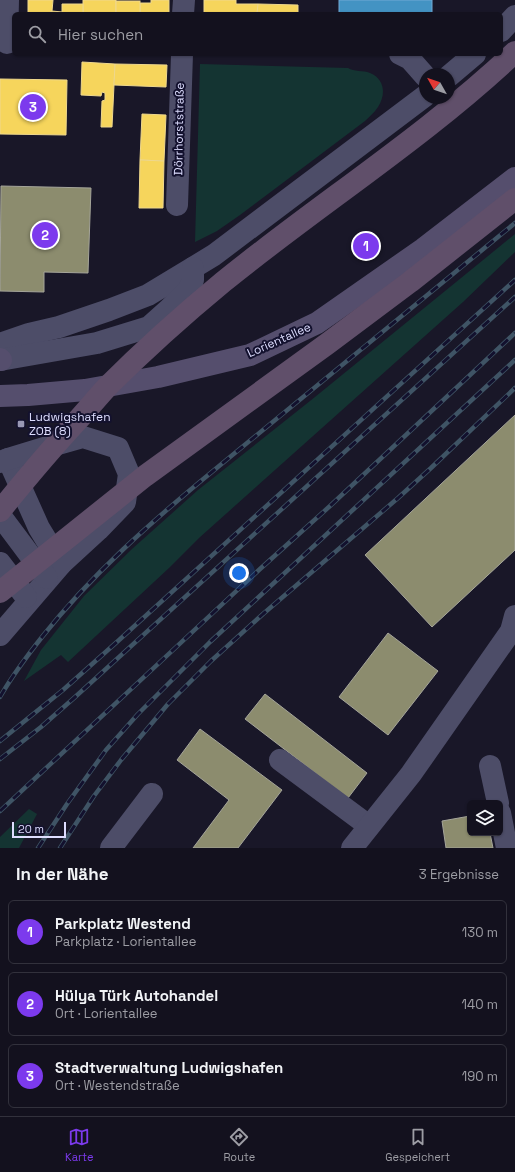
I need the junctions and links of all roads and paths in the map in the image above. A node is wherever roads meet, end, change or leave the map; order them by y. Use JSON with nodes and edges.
{"nodes":[{"id":1,"x":8,"y":0,"type":"edge"},
{"id":2,"x":184,"y":0,"type":"edge"},
{"id":3,"x":183,"y":12,"type":"edge"},
{"id":4,"x":515,"y":16,"type":"edge"},
{"id":5,"x":503,"y":29,"type":"edge"},
{"id":6,"x":7,"y":43,"type":"edge"},
{"id":7,"x":515,"y":52,"type":"edge"},
{"id":8,"x":182,"y":56,"type":"edge"},
{"id":9,"x":404,"y":56,"type":"edge"},
{"id":10,"x":473,"y":56,"type":"edge"},
{"id":11,"x":419,"y":69,"type":"edge"},
{"id":12,"x":455,"y":71,"type":"edge"},
{"id":13,"x":419,"y":101,"type":"edge"},
{"id":14,"x":515,"y":178,"type":"edge"},
{"id":15,"x":515,"y":199,"type":"edge"},
{"id":16,"x":177,"y":205,"type":"dead end"},
{"id":17,"x":193,"y":268,"type":"junction"},
{"id":18,"x":0,"y":356,"type":"edge"},
{"id":19,"x":0,"y":396,"type":"edge"},
{"id":20,"x":4,"y":460,"type":"edge"},
{"id":21,"x":0,"y":511,"type":"edge"},
{"id":22,"x":0,"y":515,"type":"edge"},
{"id":23,"x":0,"y":563,"type":"edge"},
{"id":24,"x":54,"y":571,"type":"junction"},
{"id":25,"x":0,"y":592,"type":"edge"},
{"id":26,"x":29,"y":601,"type":"junction"},
{"id":27,"x":515,"y":616,"type":"edge"},
{"id":28,"x":2,"y":627,"type":"edge"},
{"id":29,"x":280,"y":760,"type":"dead end"},
{"id":30,"x":490,"y":766,"type":"dead end"},
{"id":31,"x":152,"y":794,"type":"dead end"},
{"id":32,"x":497,"y":800,"type":"edge"},
{"id":33,"x":369,"y":826,"type":"junction"},
{"id":34,"x":503,"y":828,"type":"edge"},
{"id":35,"x":112,"y":848,"type":"edge"},
{"id":36,"x":352,"y":848,"type":"edge"},
{"id":37,"x":507,"y":848,"type":"edge"}],
"edges":[{"from":1,"to":6,"type":"street"},
{"from":2,"to":3,"type":"street"},
{"from":4,"to":5,"type":"street"},
{"from":7,"to":21,"type":"highway"},
{"from":8,"to":16,"type":"street","name":"Dörrhorststraße"},
{"from":9,"to":11,"type":"street"},
{"from":10,"to":12,"type":"street"},
{"from":13,"to":17,"type":"street"},
{"from":14,"to":19,"type":"main road","name":"Lorientallee"},
{"from":15,"to":25,"type":"highway"},
{"from":17,"to":18,"type":"street"},
{"from":17,"to":18,"type":"street"},
{"from":20,"to":24,"type":"street"},
{"from":20,"to":24,"type":"street"},
{"from":22,"to":24,"type":"street"},
{"from":23,"to":26,"type":"street"},
{"from":24,"to":26,"type":"street"},
{"from":26,"to":28,"type":"street"},
{"from":27,"to":33,"type":"street"},
{"from":29,"to":33,"type":"street"},
{"from":30,"to":32,"type":"street"},
{"from":31,"to":35,"type":"street"},
{"from":33,"to":36,"type":"street"},
{"from":34,"to":37,"type":"street"}]}
